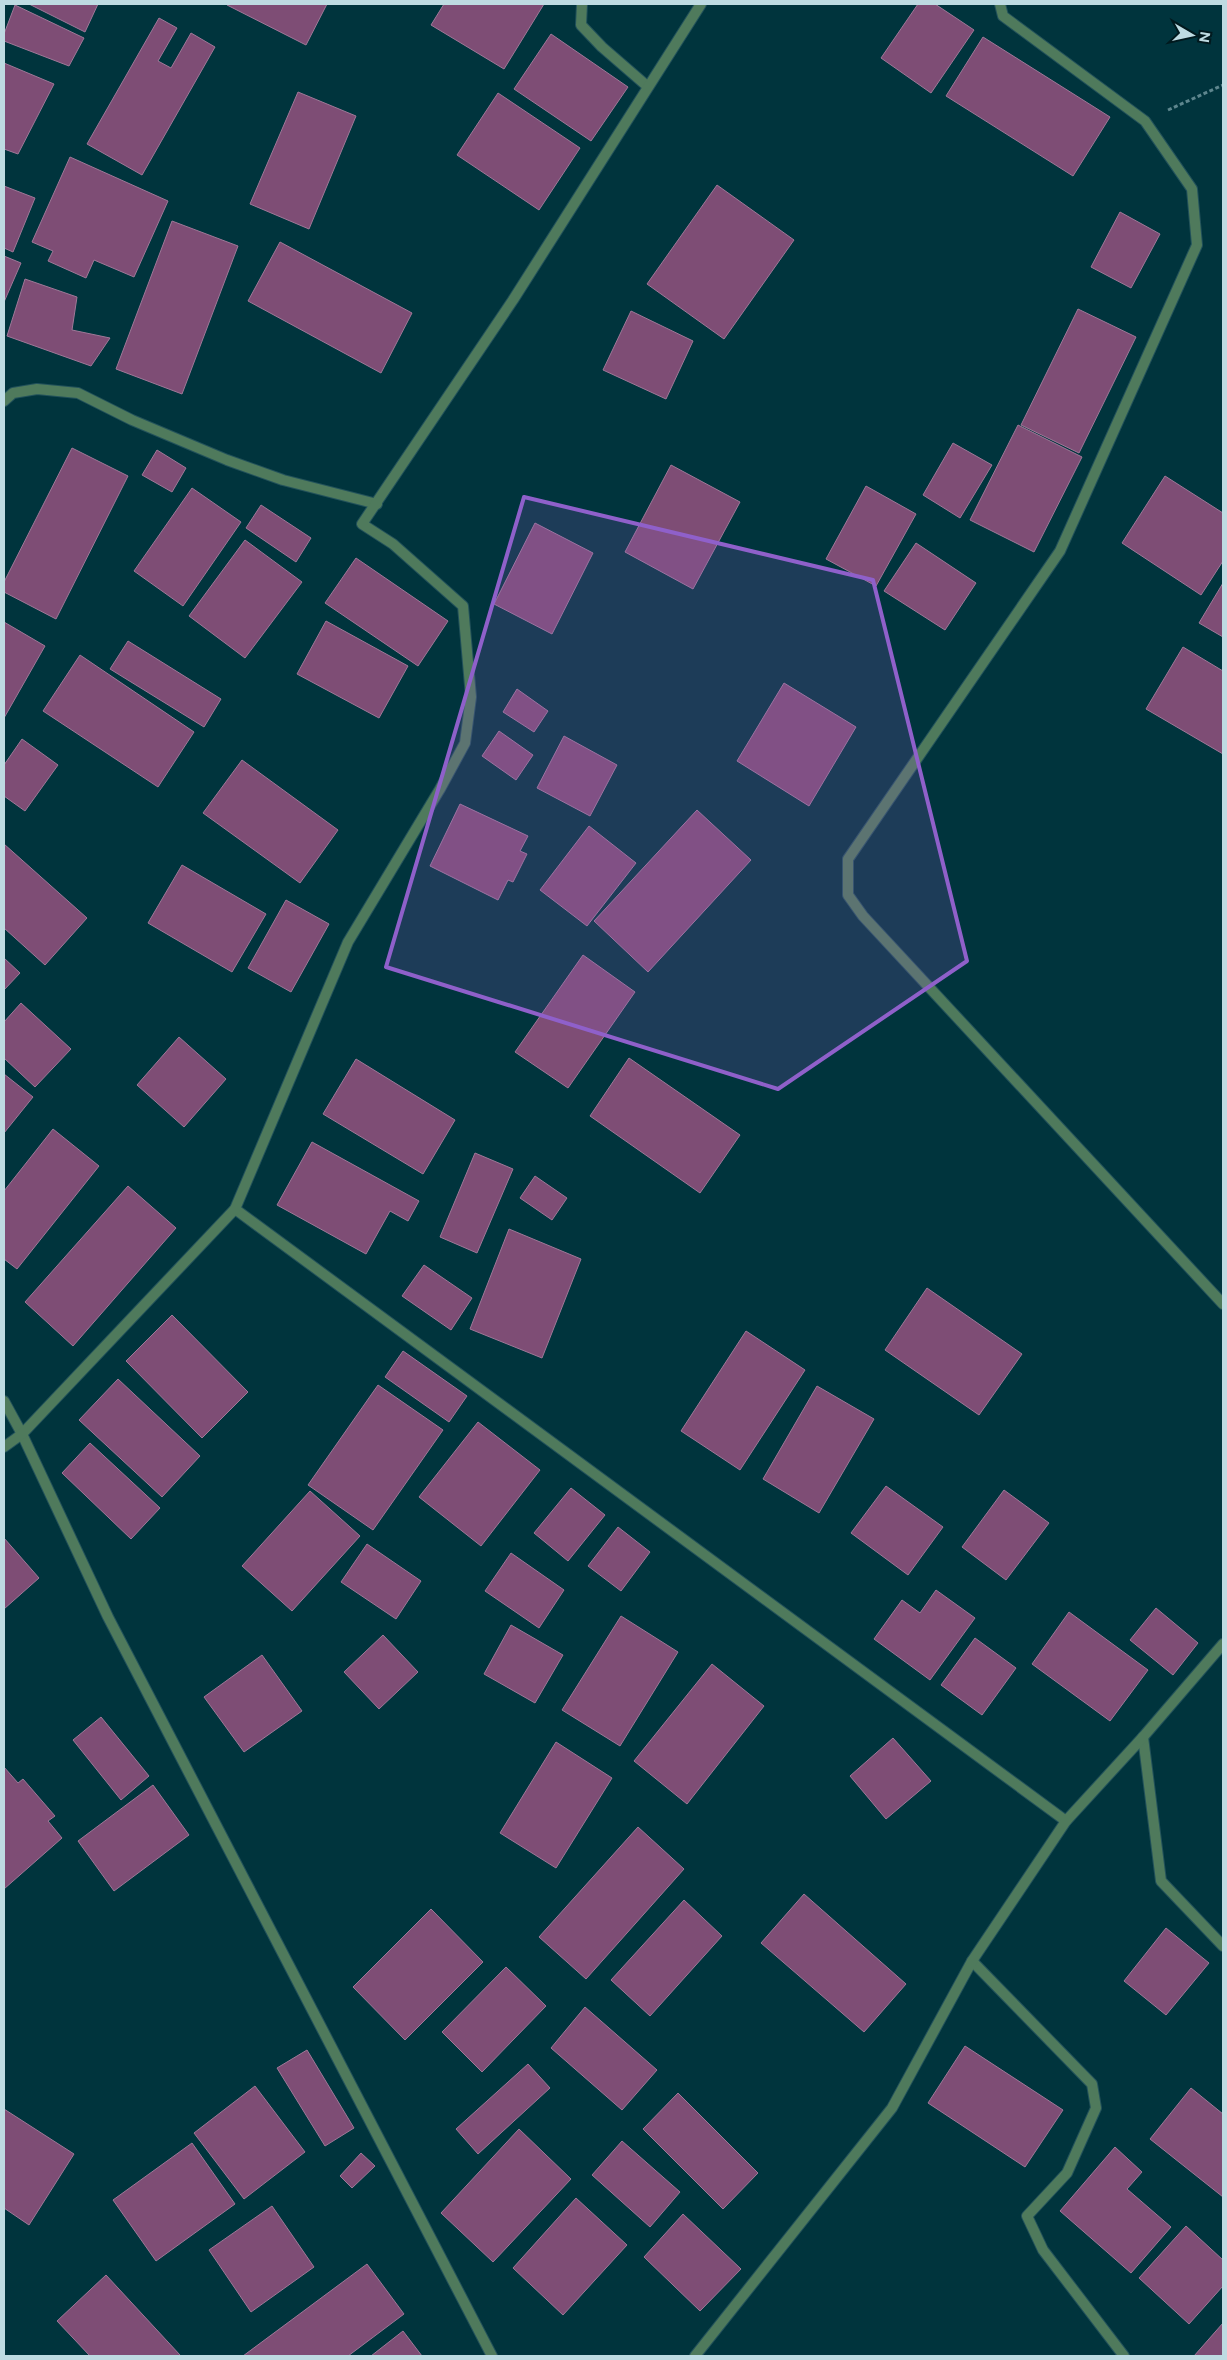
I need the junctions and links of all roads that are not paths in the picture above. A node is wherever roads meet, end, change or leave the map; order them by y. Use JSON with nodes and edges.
{"nodes":[{"id":1,"x":582,"y":4,"type":"edge"},
{"id":2,"x":701,"y":4,"type":"edge"},
{"id":3,"x":1000,"y":4,"type":"edge"},
{"id":4,"x":647,"y":86,"type":"junction"},
{"id":5,"x":4,"y":401,"type":"edge"},
{"id":6,"x":377,"y":504,"type":"junction"},
{"id":7,"x":235,"y":1209,"type":"junction"},
{"id":8,"x":1223,"y":1304,"type":"edge"},
{"id":9,"x":4,"y":1401,"type":"edge"},
{"id":10,"x":22,"y":1434,"type":"junction"},
{"id":11,"x":4,"y":1447,"type":"edge"},
{"id":12,"x":1223,"y":1644,"type":"edge"},
{"id":13,"x":1143,"y":1737,"type":"junction"},
{"id":14,"x":1066,"y":1821,"type":"junction"},
{"id":15,"x":1223,"y":1946,"type":"edge"},
{"id":16,"x":972,"y":1961,"type":"junction"},
{"id":17,"x":492,"y":2356,"type":"edge"},
{"id":18,"x":695,"y":2356,"type":"edge"},
{"id":19,"x":1124,"y":2356,"type":"edge"}],
"edges":[{"from":1,"to":4,"type":"street"},
{"from":2,"to":4,"type":"street"},
{"from":3,"to":8,"type":"street"},
{"from":4,"to":6,"type":"street"},
{"from":5,"to":6,"type":"street"},
{"from":6,"to":7,"type":"street"},
{"from":7,"to":10,"type":"street"},
{"from":7,"to":14,"type":"street"},
{"from":9,"to":10,"type":"street"},
{"from":10,"to":11,"type":"street"},
{"from":10,"to":17,"type":"street"},
{"from":12,"to":13,"type":"street"},
{"from":13,"to":14,"type":"street"},
{"from":13,"to":15,"type":"street"},
{"from":14,"to":16,"type":"street"},
{"from":16,"to":18,"type":"street"},
{"from":16,"to":19,"type":"street"}]}
